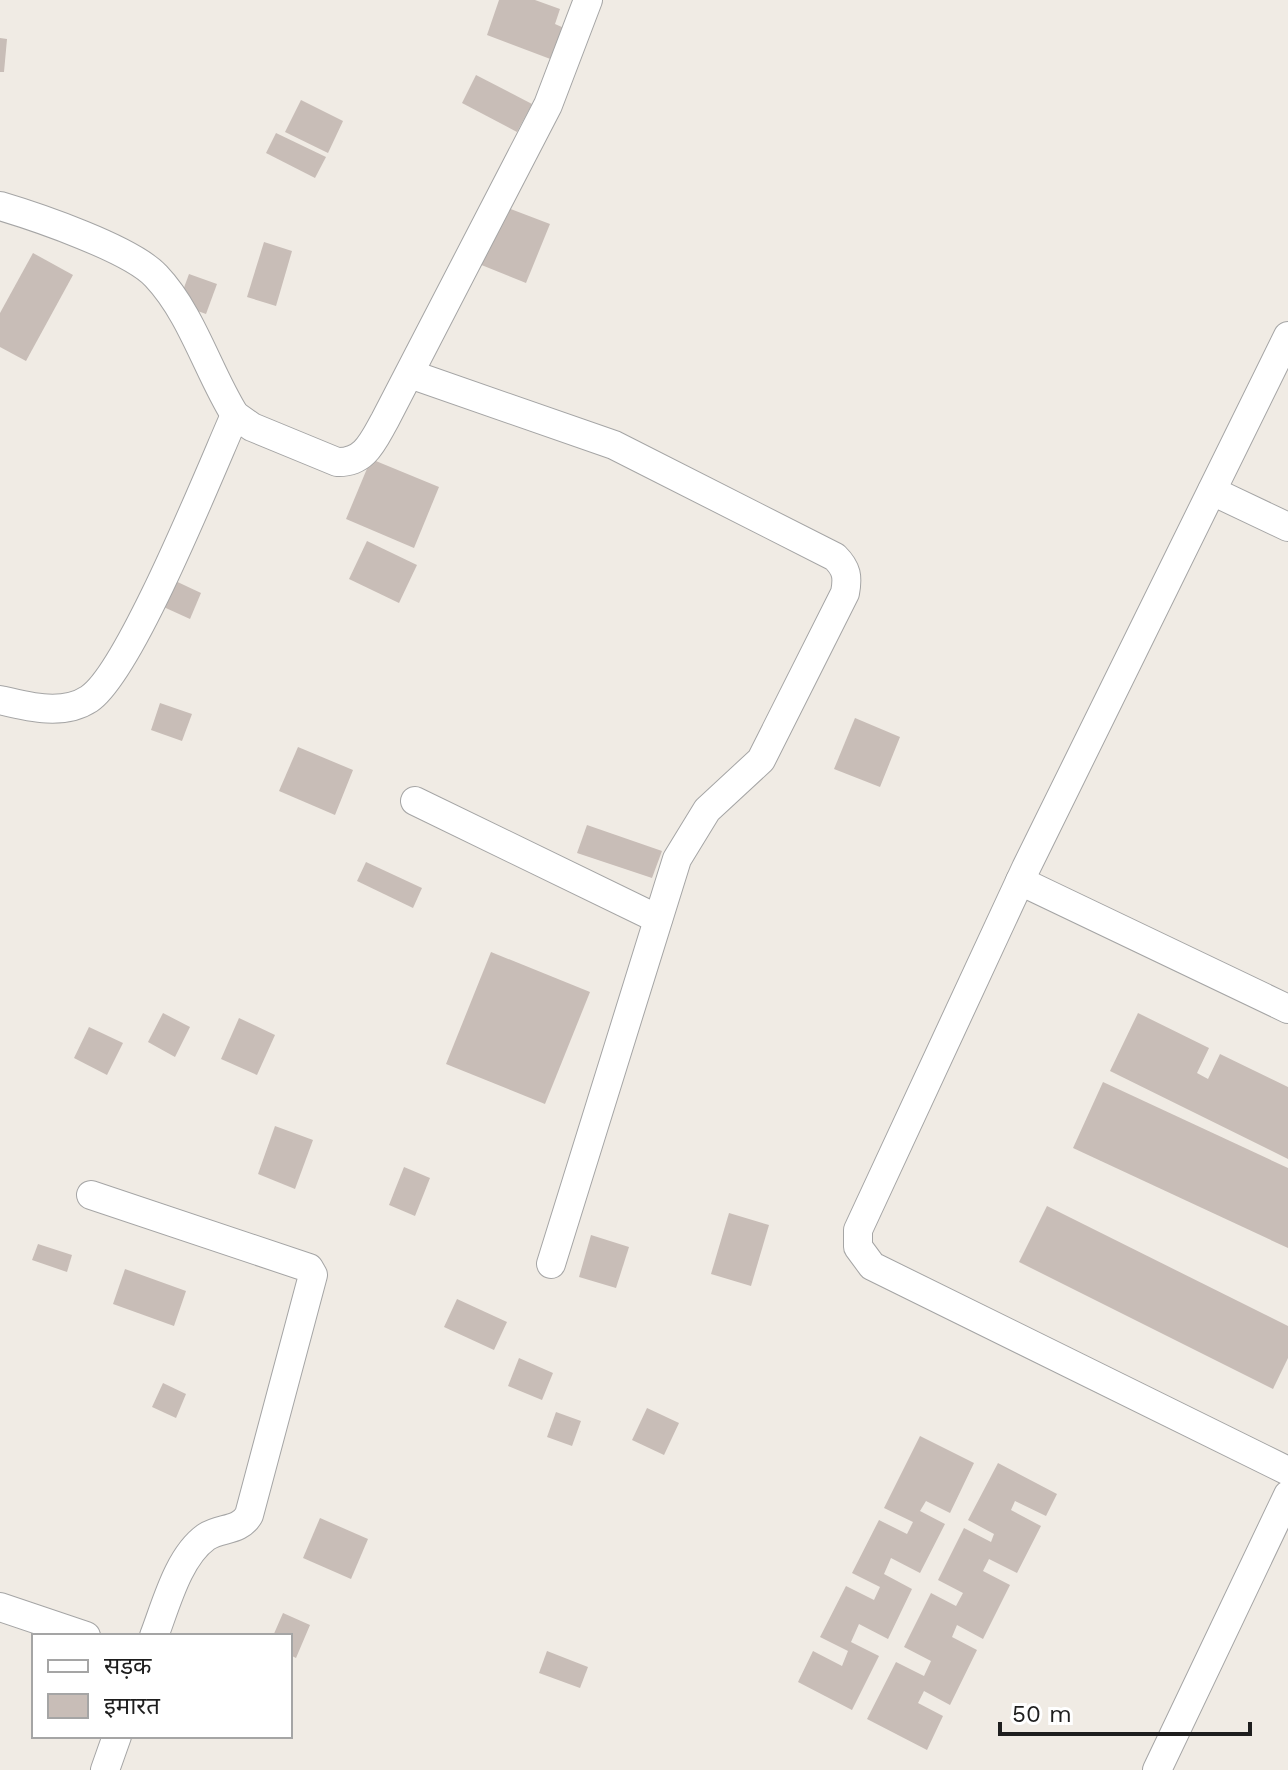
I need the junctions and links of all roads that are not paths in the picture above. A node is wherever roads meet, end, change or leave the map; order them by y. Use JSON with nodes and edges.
{"nodes":[{"id":1,"x":588,"y":0,"type":"edge"},
{"id":2,"x":0,"y":206,"type":"edge"},
{"id":3,"x":1288,"y":336,"type":"edge"},
{"id":4,"x":410,"y":374,"type":"junction"},
{"id":5,"x":235,"y":415,"type":"junction"},
{"id":6,"x":1212,"y":491,"type":"junction"},
{"id":7,"x":1288,"y":527,"type":"edge"},
{"id":8,"x":0,"y":700,"type":"edge"},
{"id":9,"x":415,"y":801,"type":"dead end"},
{"id":10,"x":1020,"y":881,"type":"junction"},
{"id":11,"x":658,"y":919,"type":"junction"},
{"id":12,"x":1288,"y":1009,"type":"edge"},
{"id":13,"x":91,"y":1195,"type":"dead end"},
{"id":14,"x":551,"y":1264,"type":"dead end"},
{"id":15,"x":1288,"y":1471,"type":"edge"},
{"id":16,"x":1288,"y":1495,"type":"edge"},
{"id":17,"x":0,"y":1607,"type":"edge"},
{"id":18,"x":80,"y":1634,"type":"edge"},
{"id":19,"x":155,"y":1634,"type":"edge"},
{"id":20,"x":116,"y":1738,"type":"edge"},
{"id":21,"x":105,"y":1770,"type":"edge"},
{"id":22,"x":1157,"y":1770,"type":"edge"}],
"edges":[{"from":1,"to":4,"type":"street"},
{"from":2,"to":5,"type":"street"},
{"from":3,"to":6,"type":"street"},
{"from":4,"to":5,"type":"street"},
{"from":4,"to":11,"type":"street"},
{"from":5,"to":8,"type":"street"},
{"from":6,"to":7,"type":"street"},
{"from":6,"to":10,"type":"street"},
{"from":9,"to":11,"type":"street"},
{"from":10,"to":12,"type":"street"},
{"from":10,"to":15,"type":"street"},
{"from":11,"to":14,"type":"street"},
{"from":13,"to":19,"type":"street"},
{"from":16,"to":22,"type":"street"},
{"from":17,"to":18,"type":"street"},
{"from":20,"to":21,"type":"street"}]}
